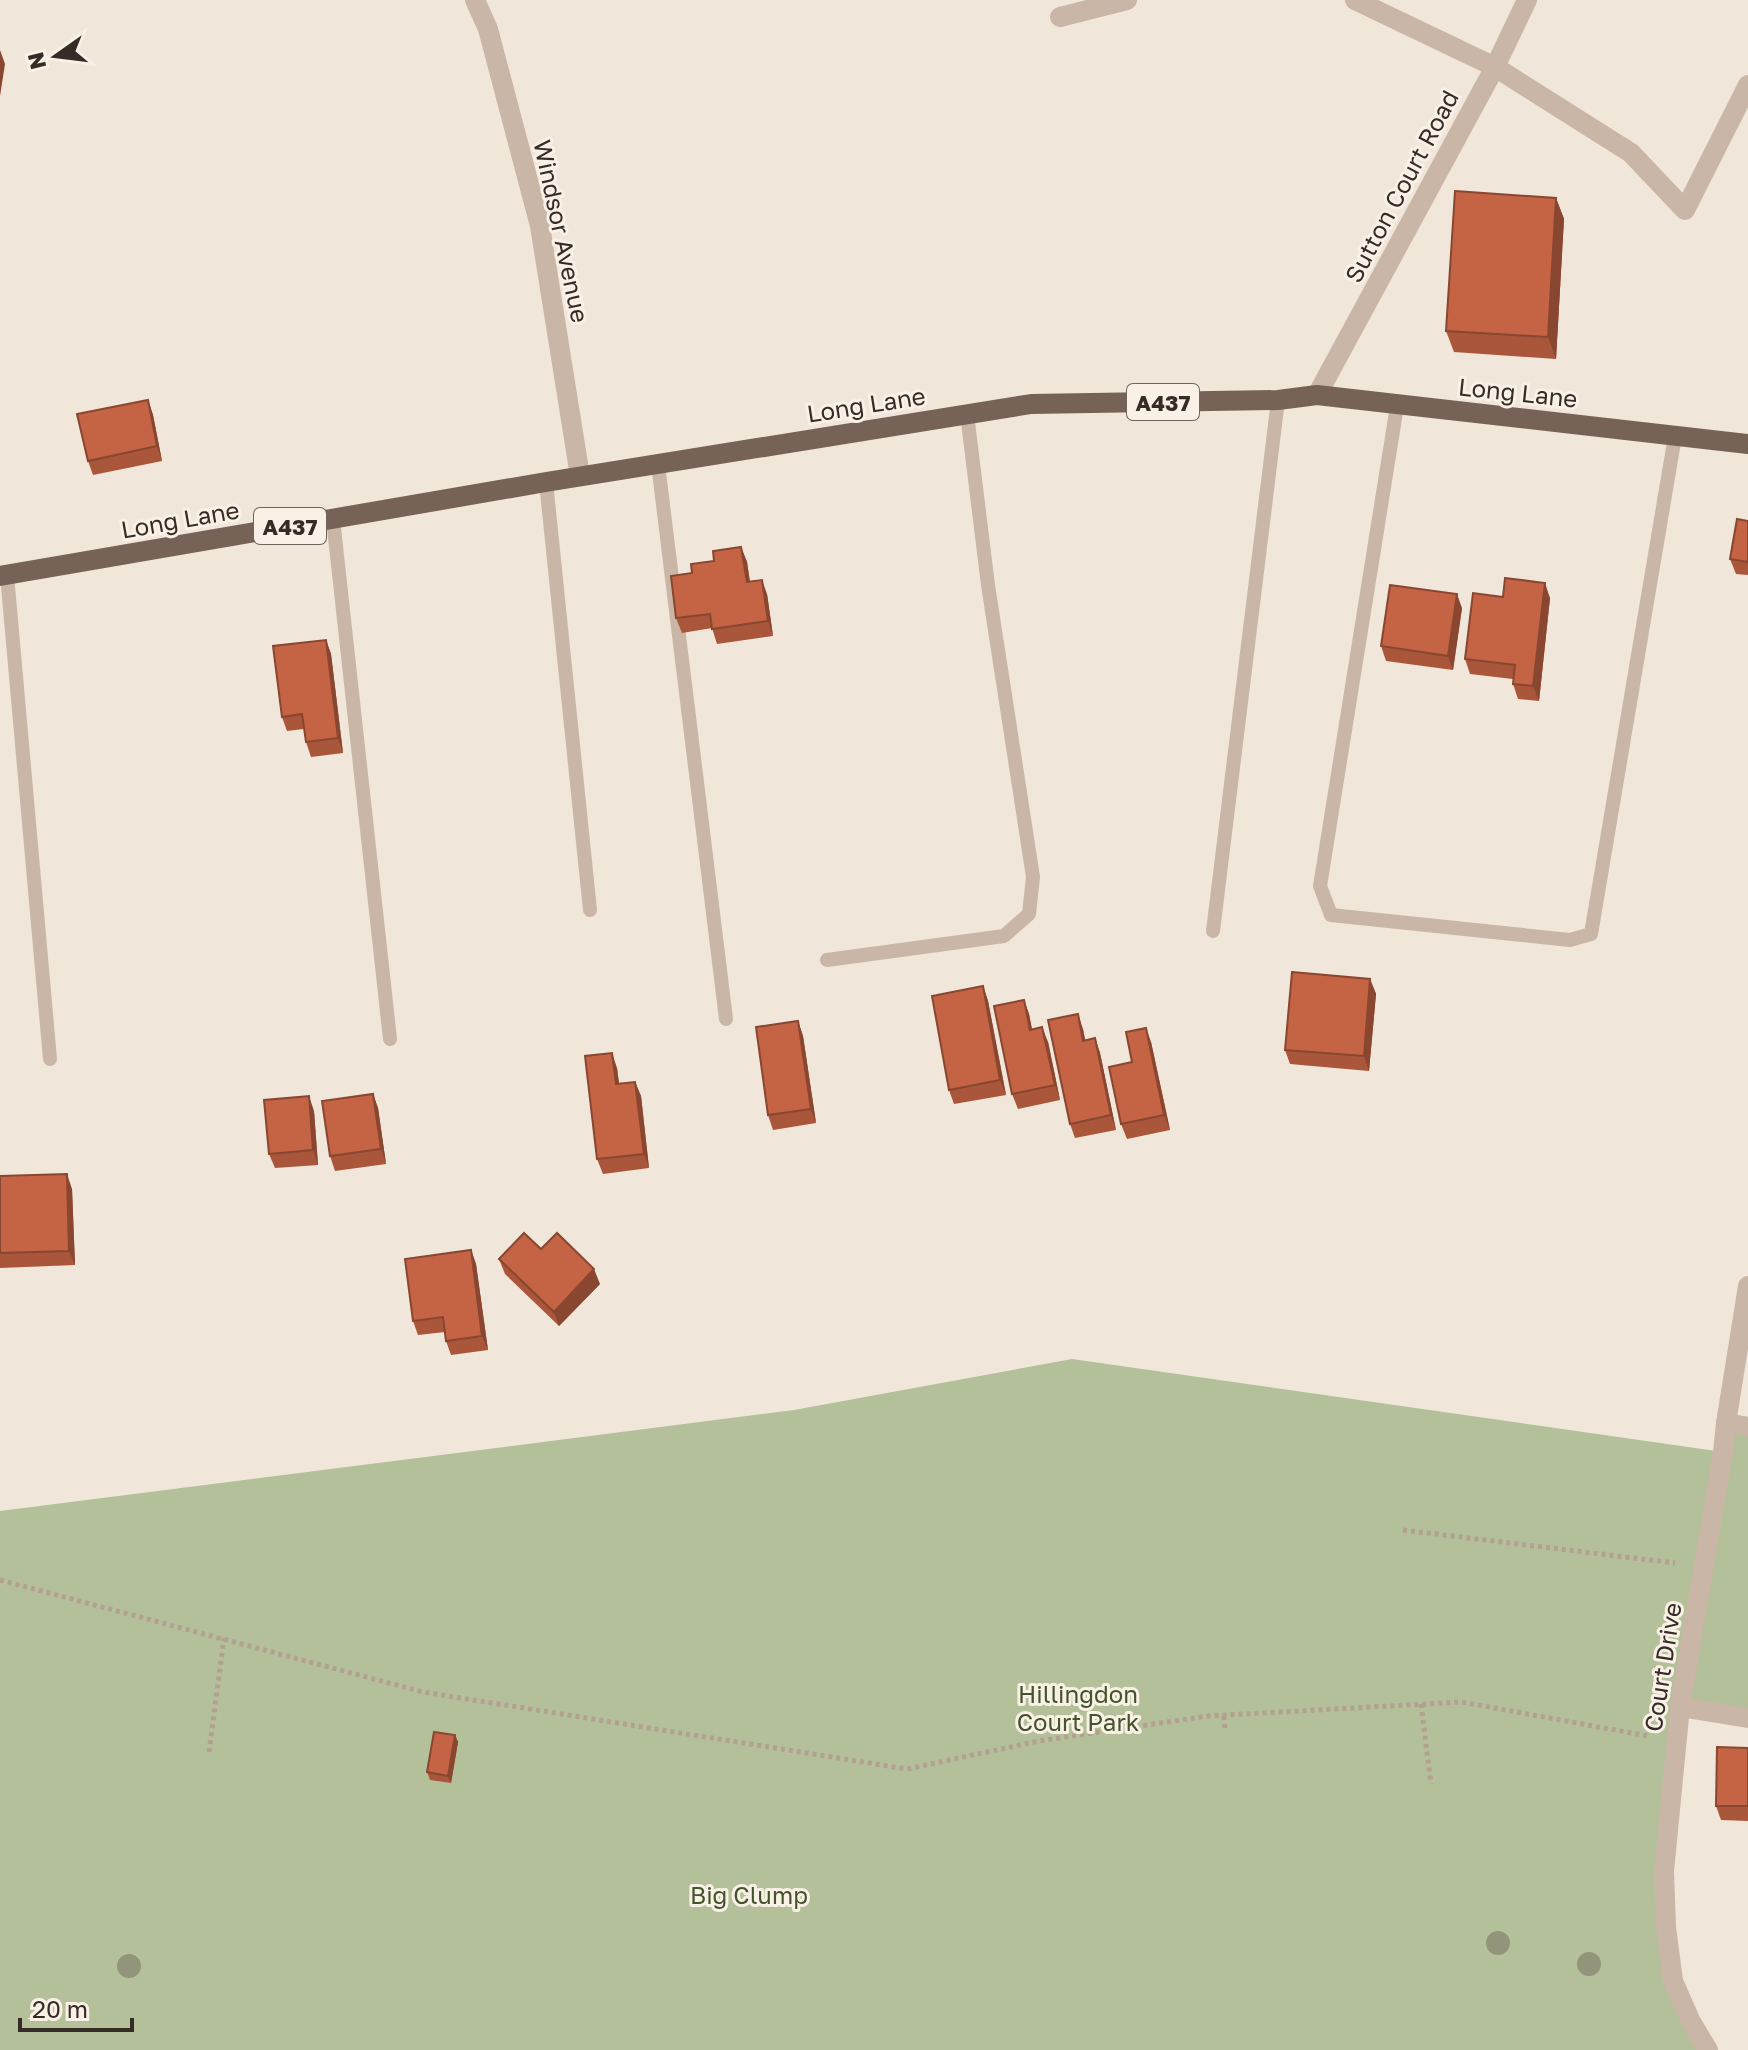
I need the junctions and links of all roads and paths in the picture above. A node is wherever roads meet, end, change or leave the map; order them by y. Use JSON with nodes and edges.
{"nodes":[{"id":1,"x":475,"y":0,"type":"edge"},
{"id":2,"x":1127,"y":0,"type":"edge"},
{"id":3,"x":1355,"y":0,"type":"edge"},
{"id":4,"x":1527,"y":0,"type":"edge"},
{"id":5,"x":1060,"y":17,"type":"dead end"},
{"id":6,"x":1495,"y":67,"type":"junction"},
{"id":7,"x":1748,"y":85,"type":"edge"},
{"id":8,"x":1317,"y":395,"type":"junction"},
{"id":9,"x":1278,"y":400,"type":"junction"},
{"id":10,"x":1397,"y":406,"type":"junction"},
{"id":11,"x":967,"y":414,"type":"junction"},
{"id":12,"x":1675,"y":436,"type":"junction"},
{"id":13,"x":1748,"y":444,"type":"edge"},
{"id":14,"x":658,"y":464,"type":"junction"},
{"id":15,"x":580,"y":476,"type":"junction"},
{"id":16,"x":546,"y":482,"type":"junction"},
{"id":17,"x":333,"y":519,"type":"junction"},
{"id":18,"x":3,"y":576,"type":"edge"},
{"id":19,"x":590,"y":910,"type":"dead end"},
{"id":20,"x":1213,"y":931,"type":"dead end"},
{"id":21,"x":827,"y":960,"type":"dead end"},
{"id":22,"x":726,"y":1019,"type":"dead end"},
{"id":23,"x":390,"y":1039,"type":"dead end"},
{"id":24,"x":50,"y":1059,"type":"dead end"},
{"id":25,"x":1748,"y":1286,"type":"edge"},
{"id":26,"x":1726,"y":1423,"type":"junction"},
{"id":27,"x":1748,"y":1427,"type":"edge"},
{"id":28,"x":1403,"y":1530,"type":"dead end"},
{"id":29,"x":1703,"y":1567,"type":"junction"},
{"id":30,"x":0,"y":1580,"type":"edge"},
{"id":31,"x":224,"y":1638,"type":"junction"},
{"id":32,"x":1421,"y":1704,"type":"junction"},
{"id":33,"x":1680,"y":1707,"type":"junction"},
{"id":34,"x":1224,"y":1715,"type":"junction"},
{"id":35,"x":1748,"y":1718,"type":"edge"},
{"id":36,"x":1225,"y":1731,"type":"dead end"},
{"id":37,"x":1676,"y":1741,"type":"junction"},
{"id":38,"x":209,"y":1752,"type":"dead end"},
{"id":39,"x":1431,"y":1784,"type":"dead end"},
{"id":40,"x":1708,"y":2050,"type":"edge"}],
"edges":[{"from":1,"to":15,"type":"street","name":"Windsor Avenue"},
{"from":2,"to":5,"type":"street"},
{"from":3,"to":6,"type":"street"},
{"from":4,"to":6,"type":"street","name":"Sutton Court Road"},
{"from":6,"to":7,"type":"street"},
{"from":6,"to":8,"type":"street","name":"Sutton Court Road"},
{"from":8,"to":9,"type":"main road","name":"Long Lane","number":"A437"},
{"from":8,"to":10,"type":"main road","name":"Long Lane","number":"A437"},
{"from":9,"to":11,"type":"main road","name":"Long Lane","number":"A437"},
{"from":9,"to":20,"type":"lane"},
{"from":10,"to":12,"type":"main road","name":"Long Lane","number":"A437"},
{"from":10,"to":12,"type":"lane"},
{"from":11,"to":14,"type":"main road","name":"Long Lane","number":"A437"},
{"from":11,"to":21,"type":"lane"},
{"from":12,"to":13,"type":"main road","name":"Long Lane","number":"A437"},
{"from":14,"to":15,"type":"main road","name":"Long Lane","number":"A437"},
{"from":14,"to":22,"type":"lane"},
{"from":15,"to":16,"type":"main road","name":"Long Lane","number":"A437"},
{"from":16,"to":17,"type":"main road","name":"Long Lane","number":"A437"},
{"from":16,"to":19,"type":"lane"},
{"from":17,"to":18,"type":"main road","name":"Long Lane","number":"A437"},
{"from":17,"to":23,"type":"lane"},
{"from":18,"to":24,"type":"lane"},
{"from":25,"to":26,"type":"street","name":"Court Drive"},
{"from":26,"to":27,"type":"street"},
{"from":26,"to":29,"type":"street","name":"Court Drive"},
{"from":28,"to":29,"type":"path"},
{"from":29,"to":33,"type":"street","name":"Court Drive"},
{"from":30,"to":31,"type":"path"},
{"from":31,"to":34,"type":"path"},
{"from":31,"to":38,"type":"path"},
{"from":32,"to":34,"type":"path"},
{"from":32,"to":37,"type":"path"},
{"from":32,"to":39,"type":"path"},
{"from":33,"to":35,"type":"street"},
{"from":33,"to":37,"type":"street","name":"Court Drive"},
{"from":34,"to":36,"type":"path"},
{"from":37,"to":40,"type":"street","name":"Court Drive"}]}
